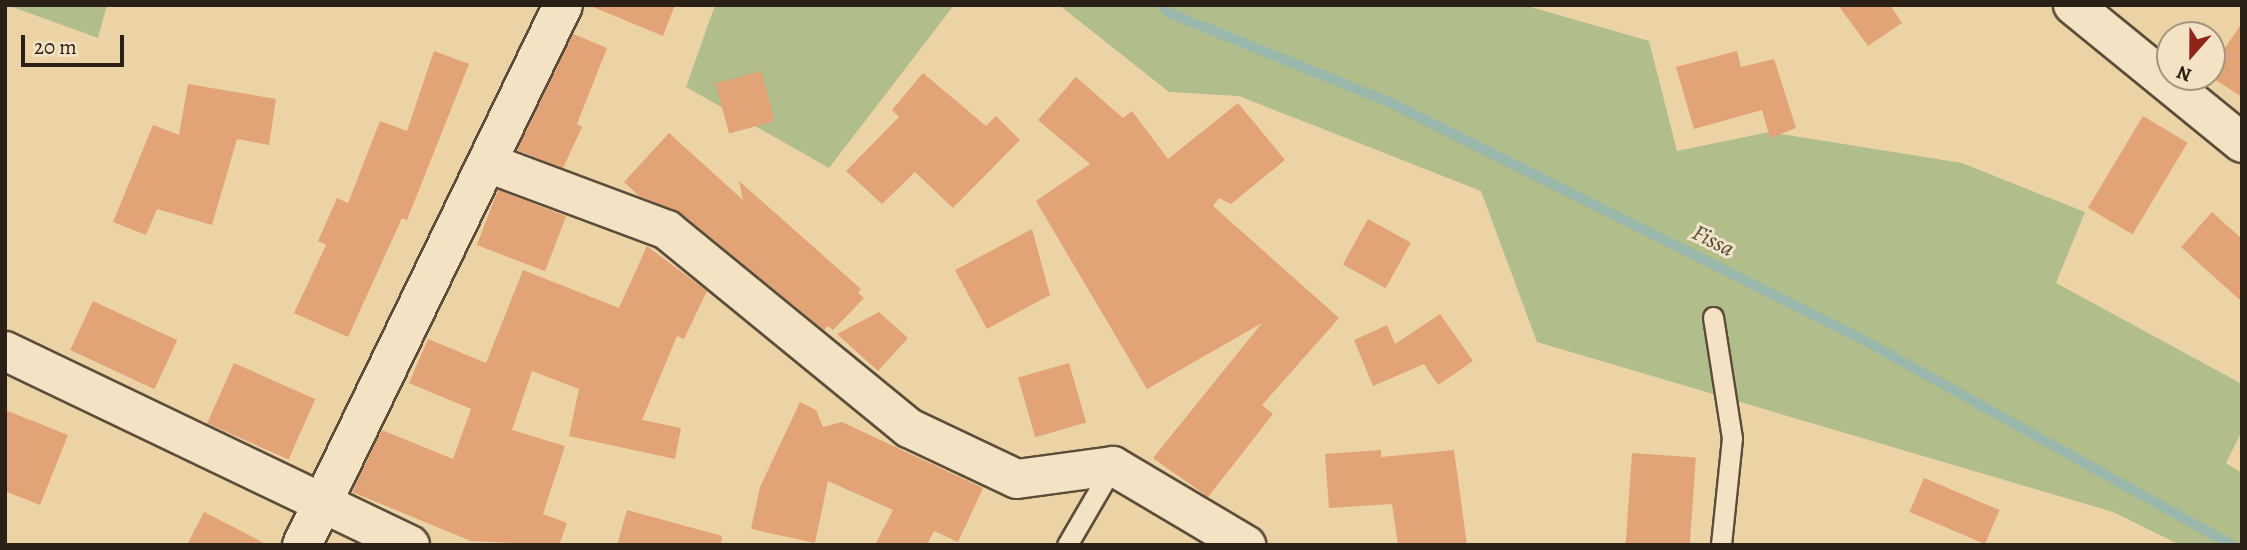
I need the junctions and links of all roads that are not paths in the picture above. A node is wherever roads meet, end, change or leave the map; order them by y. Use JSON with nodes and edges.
{"nodes":[{"id":1,"x":563,"y":5,"type":"edge"},
{"id":2,"x":2073,"y":5,"type":"edge"},
{"id":3,"x":2242,"y":143,"type":"edge"},
{"id":4,"x":488,"y":163,"type":"junction"},
{"id":5,"x":1713,"y":317,"type":"dead end"},
{"id":6,"x":5,"y":351,"type":"edge"},
{"id":7,"x":1113,"y":466,"type":"junction"},
{"id":8,"x":321,"y":503,"type":"junction"},
{"id":9,"x":302,"y":545,"type":"edge"},
{"id":10,"x":410,"y":545,"type":"edge"},
{"id":11,"x":1067,"y":545,"type":"edge"},
{"id":12,"x":1246,"y":545,"type":"edge"},
{"id":13,"x":1721,"y":545,"type":"edge"}],
"edges":[{"from":1,"to":4,"type":"street"},
{"from":2,"to":3,"type":"street"},
{"from":4,"to":7,"type":"street"},
{"from":4,"to":8,"type":"street"},
{"from":5,"to":13,"type":"lane"},
{"from":6,"to":8,"type":"street"},
{"from":7,"to":11,"type":"lane"},
{"from":7,"to":12,"type":"street"},
{"from":8,"to":9,"type":"street"},
{"from":8,"to":10,"type":"street"}]}
